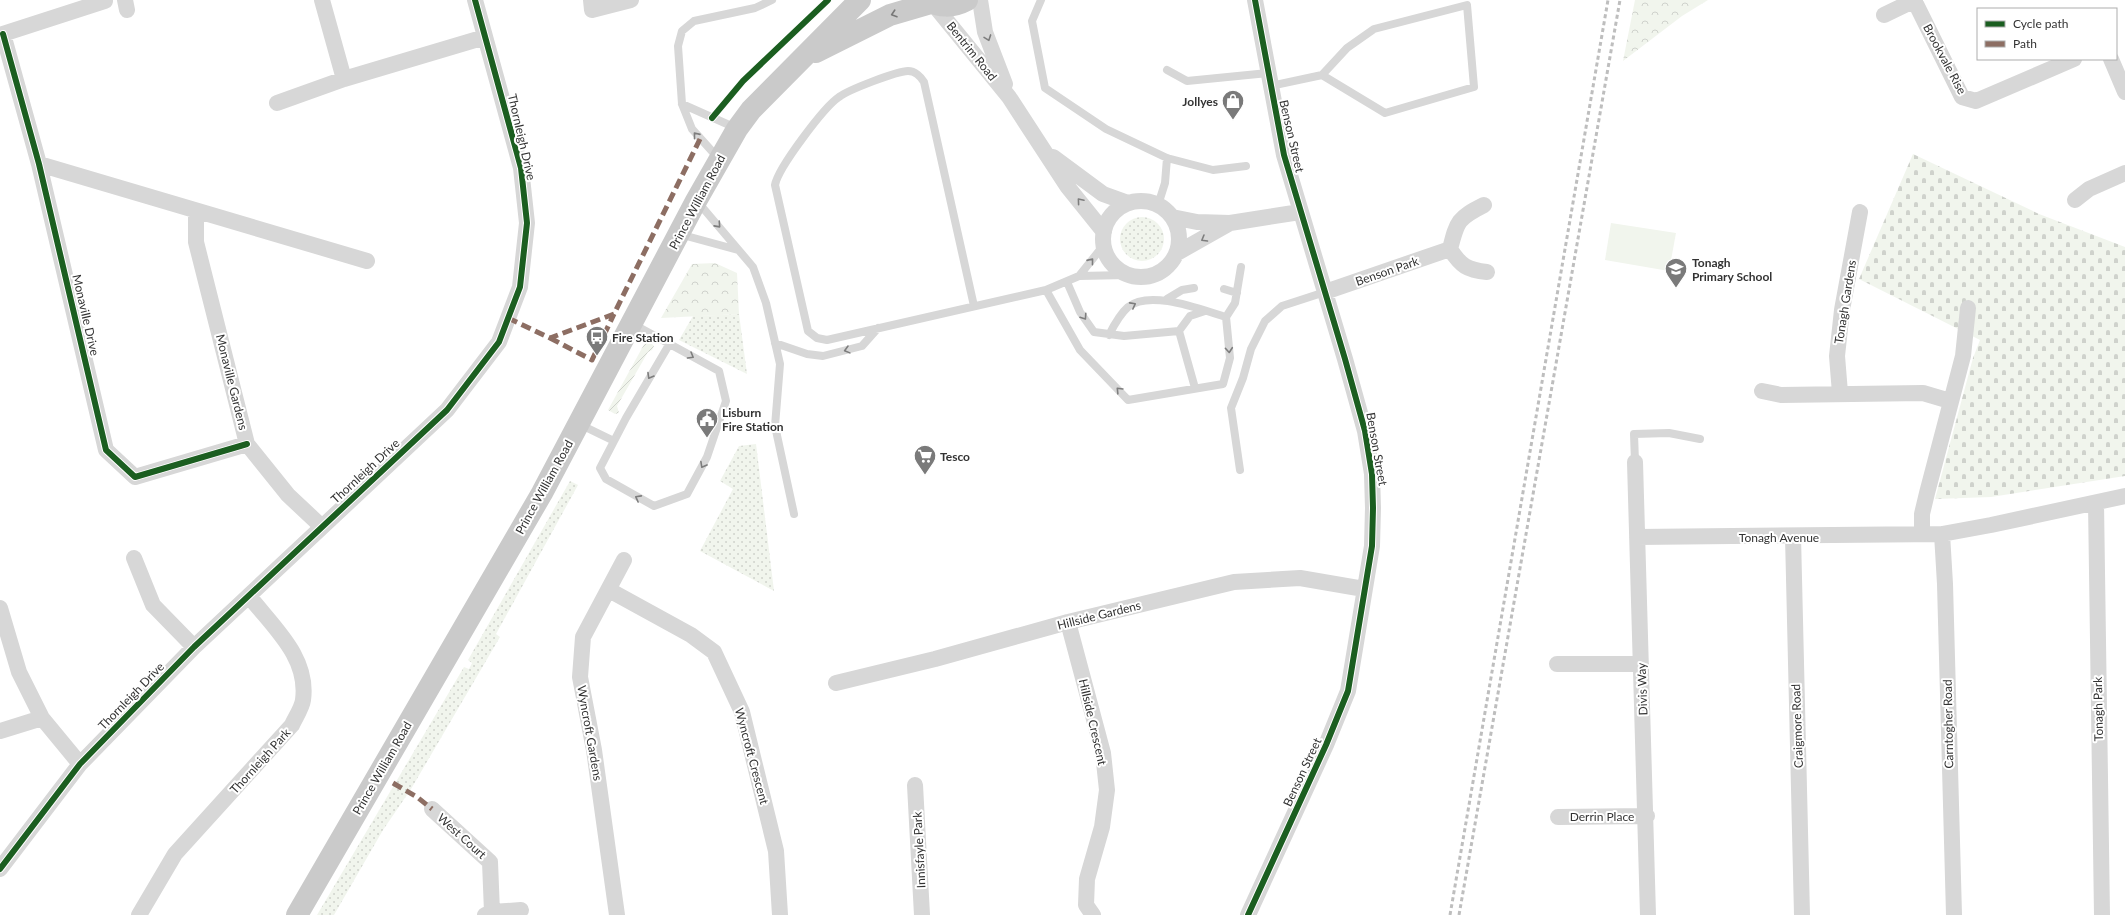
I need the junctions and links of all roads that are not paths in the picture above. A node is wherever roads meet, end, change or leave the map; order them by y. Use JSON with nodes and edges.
{"nodes":[{"id":1,"x":322,"y":0,"type":"edge"},
{"id":2,"x":475,"y":0,"type":"edge"},
{"id":3,"x":591,"y":0,"type":"edge"},
{"id":4,"x":631,"y":0,"type":"edge"},
{"id":5,"x":772,"y":0,"type":"edge"},
{"id":6,"x":860,"y":0,"type":"edge"},
{"id":7,"x":967,"y":0,"type":"edge"},
{"id":8,"x":980,"y":0,"type":"edge"},
{"id":9,"x":1041,"y":0,"type":"edge"},
{"id":10,"x":1255,"y":0,"type":"edge"},
{"id":11,"x":1915,"y":0,"type":"edge"},
{"id":12,"x":105,"y":1,"type":"dead end"},
{"id":13,"x":930,"y":3,"type":"edge"},
{"id":14,"x":1884,"y":15,"type":"dead end"},
{"id":15,"x":1,"y":35,"type":"edge"},
{"id":16,"x":485,"y":37,"type":"junction"},
{"id":17,"x":2072,"y":60,"type":"edge"},
{"id":18,"x":2111,"y":60,"type":"edge"},
{"id":19,"x":794,"y":65,"type":"junction"},
{"id":20,"x":1167,"y":70,"type":"dead end"},
{"id":21,"x":1322,"y":75,"type":"junction"},
{"id":22,"x":344,"y":79,"type":"junction"},
{"id":23,"x":1269,"y":79,"type":"junction"},
{"id":24,"x":2125,"y":92,"type":"edge"},
{"id":25,"x":1010,"y":97,"type":"junction"},
{"id":26,"x":277,"y":103,"type":"dead end"},
{"id":27,"x":682,"y":104,"type":"junction"},
{"id":28,"x":737,"y":129,"type":"junction"},
{"id":29,"x":1042,"y":148,"type":"junction"},
{"id":30,"x":1167,"y":158,"type":"junction"},
{"id":31,"x":719,"y":160,"type":"junction"},
{"id":32,"x":39,"y":164,"type":"junction"},
{"id":33,"x":1246,"y":166,"type":"dead end"},
{"id":34,"x":2125,"y":173,"type":"edge"},
{"id":35,"x":2075,"y":200,"type":"dead end"},
{"id":36,"x":696,"y":201,"type":"junction"},
{"id":37,"x":1128,"y":203,"type":"junction"},
{"id":38,"x":1158,"y":205,"type":"junction"},
{"id":39,"x":1484,"y":205,"type":"dead end"},
{"id":40,"x":196,"y":211,"type":"junction"},
{"id":41,"x":1300,"y":212,"type":"junction"},
{"id":42,"x":1860,"y":212,"type":"dead end"},
{"id":43,"x":1172,"y":217,"type":"junction"},
{"id":44,"x":1230,"y":223,"type":"junction"},
{"id":45,"x":679,"y":234,"type":"junction"},
{"id":46,"x":1103,"y":239,"type":"junction"},
{"id":47,"x":1450,"y":249,"type":"junction"},
{"id":48,"x":738,"y":250,"type":"junction"},
{"id":49,"x":1177,"y":253,"type":"junction"},
{"id":50,"x":367,"y":261,"type":"dead end"},
{"id":51,"x":1241,"y":267,"type":"dead end"},
{"id":52,"x":1487,"y":272,"type":"dead end"},
{"id":53,"x":1127,"y":275,"type":"junction"},
{"id":54,"x":1079,"y":276,"type":"junction"},
{"id":55,"x":1067,"y":282,"type":"junction"},
{"id":56,"x":1194,"y":288,"type":"dead end"},
{"id":57,"x":1224,"y":289,"type":"dead end"},
{"id":58,"x":1046,"y":290,"type":"junction"},
{"id":59,"x":1325,"y":292,"type":"junction"},
{"id":60,"x":1237,"y":293,"type":"junction"},
{"id":61,"x":1167,"y":299,"type":"junction"},
{"id":62,"x":974,"y":306,"type":"junction"},
{"id":63,"x":1968,"y":308,"type":"dead end"},
{"id":64,"x":1205,"y":311,"type":"junction"},
{"id":65,"x":1226,"y":317,"type":"junction"},
{"id":66,"x":632,"y":324,"type":"junction"},
{"id":67,"x":878,"y":328,"type":"junction"},
{"id":68,"x":1179,"y":331,"type":"junction"},
{"id":69,"x":1109,"y":335,"type":"junction"},
{"id":70,"x":670,"y":343,"type":"junction"},
{"id":71,"x":775,"y":343,"type":"junction"},
{"id":72,"x":1195,"y":388,"type":"junction"},
{"id":73,"x":1762,"y":391,"type":"dead end"},
{"id":74,"x":1840,"y":393,"type":"junction"},
{"id":75,"x":1950,"y":401,"type":"junction"},
{"id":76,"x":579,"y":424,"type":"junction"},
{"id":77,"x":1700,"y":439,"type":"dead end"},
{"id":78,"x":614,"y":441,"type":"junction"},
{"id":79,"x":248,"y":444,"type":"junction"},
{"id":80,"x":1634,"y":462,"type":"joint"},
{"id":81,"x":1240,"y":470,"type":"dead end"},
{"id":82,"x":2125,"y":496,"type":"edge"},
{"id":83,"x":2096,"y":503,"type":"junction"},
{"id":84,"x":794,"y":514,"type":"dead end"},
{"id":85,"x":321,"y":526,"type":"junction"},
{"id":86,"x":1922,"y":534,"type":"junction"},
{"id":87,"x":1942,"y":534,"type":"junction"},
{"id":88,"x":1793,"y":536,"type":"junction"},
{"id":89,"x":1637,"y":537,"type":"junction"},
{"id":90,"x":134,"y":558,"type":"dead end"},
{"id":91,"x":624,"y":560,"type":"dead end"},
{"id":92,"x":1364,"y":589,"type":"junction"},
{"id":93,"x":609,"y":590,"type":"junction"},
{"id":94,"x":249,"y":596,"type":"junction"},
{"id":95,"x":0,"y":608,"type":"edge"},
{"id":96,"x":1068,"y":622,"type":"junction"},
{"id":97,"x":194,"y":647,"type":"junction"},
{"id":98,"x":1558,"y":664,"type":"dead end"},
{"id":99,"x":1641,"y":664,"type":"junction"},
{"id":100,"x":836,"y":683,"type":"dead end"},
{"id":101,"x":42,"y":718,"type":"junction"},
{"id":102,"x":0,"y":731,"type":"edge"},
{"id":103,"x":80,"y":764,"type":"junction"},
{"id":104,"x":915,"y":785,"type":"dead end"},
{"id":105,"x":432,"y":809,"type":"dead end"},
{"id":106,"x":1646,"y":816,"type":"junction"},
{"id":107,"x":1558,"y":817,"type":"dead end"},
{"id":108,"x":0,"y":869,"type":"edge"},
{"id":109,"x":521,"y":910,"type":"dead end"},
{"id":110,"x":488,"y":914,"type":"edge"},
{"id":111,"x":139,"y":915,"type":"edge"},
{"id":112,"x":297,"y":915,"type":"edge"},
{"id":113,"x":617,"y":915,"type":"edge"},
{"id":114,"x":780,"y":915,"type":"edge"},
{"id":115,"x":922,"y":915,"type":"edge"},
{"id":116,"x":1093,"y":915,"type":"edge"},
{"id":117,"x":1248,"y":915,"type":"edge"},
{"id":118,"x":1648,"y":915,"type":"edge"},
{"id":119,"x":1802,"y":915,"type":"edge"},
{"id":120,"x":1954,"y":915,"type":"edge"},
{"id":121,"x":2102,"y":915,"type":"edge"}],
"edges":[{"from":1,"to":22,"type":"street"},
{"from":2,"to":16,"type":"street","name":"Thornleigh Drive"},
{"from":3,"to":4,"type":"street"},
{"from":5,"to":27,"type":"lane"},
{"from":6,"to":19,"type":"main road","name":"Prince William Road"},
{"from":7,"to":13,"type":"main road","name":"Prince William Road"},
{"from":8,"to":25,"type":"street","name":"Bentrim Road","one_way":true},
{"from":9,"to":30,"type":"lane"},
{"from":10,"to":23,"type":"street","name":"Benson Street"},
{"from":11,"to":14,"type":"street"},
{"from":11,"to":17,"type":"street","name":"Brookvale Rise"},
{"from":12,"to":15,"type":"street","name":"Monaville Drive"},
{"from":13,"to":19,"type":"main road","name":"Prince William Road","one_way":true},
{"from":13,"to":25,"type":"street","name":"Bentrim Road"},
{"from":15,"to":32,"type":"street","name":"Monaville Drive"},
{"from":16,"to":22,"type":"street"},
{"from":16,"to":85,"type":"street","name":"Thornleigh Drive"},
{"from":18,"to":24,"type":"street"},
{"from":19,"to":28,"type":"main road","name":"Prince William Road"},
{"from":20,"to":23,"type":"lane"},
{"from":21,"to":21,"type":"lane"},
{"from":21,"to":23,"type":"lane"},
{"from":22,"to":26,"type":"street"},
{"from":23,"to":41,"type":"street","name":"Benson Street"},
{"from":25,"to":29,"type":"street","name":"Bentrim Road"},
{"from":27,"to":28,"type":"lane"},
{"from":31,"to":27,"type":"lane","one_way":true},
{"from":28,"to":31,"type":"main road","name":"Prince William Road"},
{"from":29,"to":37,"type":"street","name":"Bentrim Road"},
{"from":46,"to":29,"type":"street","name":"Bentrim Road","one_way":true},
{"from":30,"to":33,"type":"lane"},
{"from":30,"to":38,"type":"lane"},
{"from":31,"to":36,"type":"main road","name":"Prince William Road"},
{"from":32,"to":40,"type":"street"},
{"from":32,"to":79,"type":"street","name":"Monaville Drive"},
{"from":34,"to":35,"type":"street"},
{"from":36,"to":45,"type":"main road","name":"Prince William Road"},
{"from":36,"to":48,"type":"lane","one_way":true},
{"from":37,"to":38,"type":"street"},
{"from":37,"to":46,"type":"street"},
{"from":38,"to":43,"type":"street"},
{"from":39,"to":47,"type":"street"},
{"from":40,"to":50,"type":"street"},
{"from":40,"to":79,"type":"street","name":"Monaville Gardens"},
{"from":41,"to":44,"type":"street"},
{"from":41,"to":59,"type":"street","name":"Benson Street"},
{"from":42,"to":74,"type":"street","name":"Tonagh Gardens"},
{"from":43,"to":44,"type":"street"},
{"from":43,"to":49,"type":"street"},
{"from":44,"to":49,"type":"street","one_way":true},
{"from":45,"to":48,"type":"lane"},
{"from":45,"to":66,"type":"main road","name":"Prince William Road"},
{"from":46,"to":53,"type":"street"},
{"from":54,"to":46,"type":"lane","one_way":true},
{"from":47,"to":52,"type":"street"},
{"from":47,"to":59,"type":"street","name":"Benson Park"},
{"from":48,"to":71,"type":"lane"},
{"from":49,"to":53,"type":"street"},
{"from":51,"to":60,"type":"lane"},
{"from":53,"to":54,"type":"lane"},
{"from":54,"to":55,"type":"lane"},
{"from":55,"to":58,"type":"lane"},
{"from":55,"to":69,"type":"lane","one_way":true},
{"from":56,"to":61,"type":"lane"},
{"from":57,"to":60,"type":"lane"},
{"from":58,"to":62,"type":"lane"},
{"from":72,"to":58,"type":"lane","one_way":true},
{"from":59,"to":81,"type":"lane"},
{"from":59,"to":92,"type":"street","name":"Benson Street"},
{"from":60,"to":65,"type":"lane"},
{"from":61,"to":64,"type":"lane"},
{"from":69,"to":61,"type":"lane","one_way":true},
{"from":62,"to":67,"type":"lane"},
{"from":62,"to":67,"type":"lane"},
{"from":63,"to":75,"type":"street"},
{"from":64,"to":65,"type":"lane"},
{"from":64,"to":68,"type":"lane"},
{"from":65,"to":72,"type":"lane","one_way":true},
{"from":66,"to":70,"type":"lane"},
{"from":66,"to":76,"type":"main road","name":"Prince William Road"},
{"from":67,"to":71,"type":"lane","one_way":true},
{"from":68,"to":69,"type":"lane"},
{"from":68,"to":72,"type":"lane"},
{"from":70,"to":78,"type":"lane","one_way":true},
{"from":70,"to":78,"type":"lane","one_way":true},
{"from":71,"to":84,"type":"lane"},
{"from":73,"to":74,"type":"street"},
{"from":74,"to":75,"type":"street"},
{"from":75,"to":86,"type":"street"},
{"from":76,"to":78,"type":"lane"},
{"from":76,"to":112,"type":"main road","name":"Prince William Road"},
{"from":77,"to":80,"type":"lane"},
{"from":79,"to":85,"type":"street","name":"Monaville Gardens"},
{"from":80,"to":89,"type":"street","name":"Divis Way"},
{"from":82,"to":83,"type":"street","name":"Tonagh Avenue"},
{"from":83,"to":87,"type":"street","name":"Tonagh Avenue"},
{"from":83,"to":121,"type":"street","name":"Tonagh Park"},
{"from":85,"to":94,"type":"street","name":"Thornleigh Drive"},
{"from":86,"to":87,"type":"street","name":"Tonagh Avenue"},
{"from":86,"to":88,"type":"street","name":"Tonagh Avenue"},
{"from":87,"to":120,"type":"street","name":"Carntogher Road"},
{"from":88,"to":89,"type":"street","name":"Tonagh Avenue"},
{"from":88,"to":119,"type":"street","name":"Craigmore Road"},
{"from":89,"to":99,"type":"street","name":"Divis Way"},
{"from":90,"to":97,"type":"street"},
{"from":91,"to":93,"type":"street","name":"Wyncroft Gardens"},
{"from":92,"to":96,"type":"street","name":"Hillside Gardens"},
{"from":92,"to":117,"type":"street","name":"Benson Street"},
{"from":93,"to":113,"type":"street","name":"Wyncroft Gardens"},
{"from":93,"to":114,"type":"street","name":"Wyncroft Crescent"},
{"from":94,"to":97,"type":"street","name":"Thornleigh Drive"},
{"from":94,"to":111,"type":"street","name":"Thornleigh Park"},
{"from":95,"to":101,"type":"street"},
{"from":96,"to":100,"type":"street","name":"Hillside Gardens"},
{"from":96,"to":116,"type":"street","name":"Hillside Crescent"},
{"from":97,"to":103,"type":"street","name":"Thornleigh Drive"},
{"from":98,"to":99,"type":"street"},
{"from":99,"to":106,"type":"street","name":"Divis Way"},
{"from":101,"to":102,"type":"street"},
{"from":101,"to":103,"type":"street"},
{"from":103,"to":108,"type":"street","name":"Thornleigh Drive"},
{"from":104,"to":115,"type":"street","name":"Innisfayle Park"},
{"from":105,"to":110,"type":"street","name":"West Court"},
{"from":106,"to":107,"type":"street","name":"Derrin Place"},
{"from":106,"to":118,"type":"street","name":"Divis Way"},
{"from":109,"to":110,"type":"street"}]}
